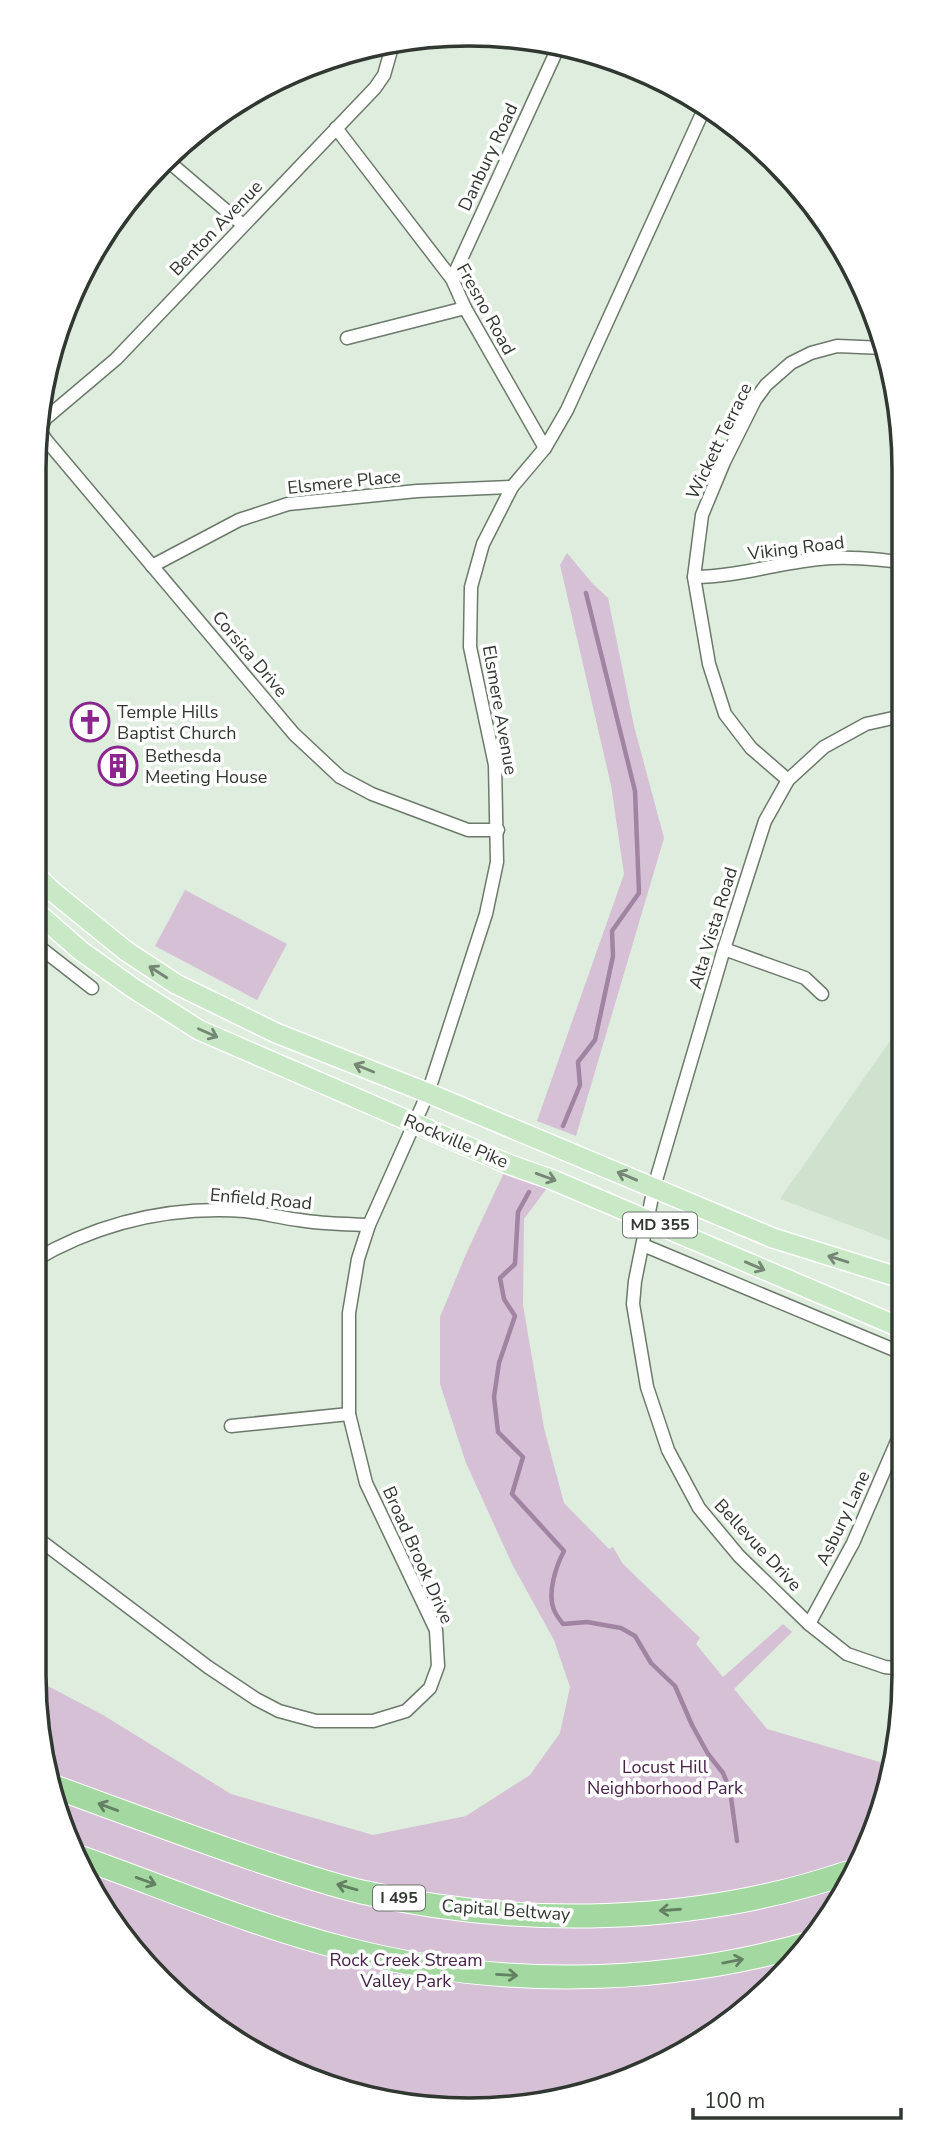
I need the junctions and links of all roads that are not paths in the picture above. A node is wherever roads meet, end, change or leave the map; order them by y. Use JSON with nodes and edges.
{"nodes":[{"id":1,"x":390,"y":53,"type":"edge"},
{"id":2,"x":555,"y":55,"type":"edge"},
{"id":3,"x":701,"y":115,"type":"edge"},
{"id":4,"x":337,"y":128,"type":"junction"},
{"id":5,"x":174,"y":166,"type":"edge"},
{"id":6,"x":243,"y":225,"type":"junction"},
{"id":7,"x":452,"y":279,"type":"junction"},
{"id":8,"x":465,"y":308,"type":"junction"},
{"id":9,"x":347,"y":338,"type":"dead end"},
{"id":10,"x":874,"y":348,"type":"edge"},
{"id":11,"x":48,"y":421,"type":"edge"},
{"id":12,"x":46,"y":440,"type":"edge"},
{"id":13,"x":545,"y":448,"type":"junction"},
{"id":14,"x":512,"y":487,"type":"junction"},
{"id":15,"x":892,"y":561,"type":"edge"},
{"id":16,"x":152,"y":566,"type":"junction"},
{"id":17,"x":694,"y":577,"type":"junction"},
{"id":18,"x":892,"y":718,"type":"edge"},
{"id":19,"x":789,"y":780,"type":"junction"},
{"id":20,"x":498,"y":830,"type":"junction"},
{"id":21,"x":46,"y":885,"type":"edge"},
{"id":22,"x":46,"y":920,"type":"edge"},
{"id":23,"x":724,"y":948,"type":"junction"},
{"id":24,"x":46,"y":952,"type":"edge"},
{"id":25,"x":92,"y":988,"type":"dead end"},
{"id":26,"x":822,"y":994,"type":"dead end"},
{"id":27,"x":428,"y":1093,"type":"junction"},
{"id":28,"x":415,"y":1123,"type":"junction"},
{"id":29,"x":654,"y":1187,"type":"junction"},
{"id":30,"x":649,"y":1220,"type":"junction"},
{"id":31,"x":369,"y":1225,"type":"junction"},
{"id":32,"x":643,"y":1245,"type":"junction"},
{"id":33,"x":46,"y":1254,"type":"edge"},
{"id":34,"x":892,"y":1275,"type":"edge"},
{"id":35,"x":892,"y":1324,"type":"edge"},
{"id":36,"x":892,"y":1349,"type":"edge"},
{"id":37,"x":349,"y":1413,"type":"junction"},
{"id":38,"x":231,"y":1426,"type":"dead end"},
{"id":39,"x":892,"y":1453,"type":"edge"},
{"id":40,"x":46,"y":1545,"type":"edge"},
{"id":41,"x":809,"y":1624,"type":"junction"},
{"id":42,"x":892,"y":1668,"type":"edge"},
{"id":43,"x":62,"y":1791,"type":"edge"},
{"id":44,"x":89,"y":1860,"type":"edge"},
{"id":45,"x":848,"y":1864,"type":"edge"},
{"id":46,"x":842,"y":1875,"type":"edge"},
{"id":47,"x":761,"y":1896,"type":"junction"},
{"id":48,"x":791,"y":1948,"type":"edge"}],
"edges":[{"from":1,"to":4,"type":"street","name":"Benton Avenue"},
{"from":2,"to":7,"type":"street","name":"Danbury Road"},
{"from":3,"to":13,"type":"street","name":"Elsmere Avenue"},
{"from":4,"to":6,"type":"street","name":"Benton Avenue"},
{"from":4,"to":7,"type":"street","name":"Fresno Road"},
{"from":5,"to":6,"type":"street"},
{"from":6,"to":11,"type":"street","name":"Benton Avenue"},
{"from":7,"to":8,"type":"street","name":"Fresno Road"},
{"from":8,"to":9,"type":"street"},
{"from":8,"to":13,"type":"street","name":"Fresno Road"},
{"from":10,"to":17,"type":"street","name":"Wickett Terrace"},
{"from":12,"to":16,"type":"street","name":"Corsica Drive"},
{"from":13,"to":14,"type":"street","name":"Elsmere Avenue"},
{"from":14,"to":16,"type":"street","name":"Elsmere Place"},
{"from":14,"to":20,"type":"street","name":"Elsmere Avenue"},
{"from":15,"to":17,"type":"street","name":"Viking Road"},
{"from":16,"to":20,"type":"street","name":"Corsica Drive"},
{"from":17,"to":19,"type":"street","name":"Wickett Terrace"},
{"from":18,"to":19,"type":"street","name":"Alta Vista Road"},
{"from":19,"to":23,"type":"street","name":"Alta Vista Road"},
{"from":20,"to":27,"type":"street","name":"Elsmere Avenue"},
{"from":27,"to":21,"type":"main road","name":"Rockville Pike","number":"MD 355","one_way":true},
{"from":22,"to":28,"type":"main road","name":"Rockville Pike","number":"MD 355","one_way":true},
{"from":23,"to":26,"type":"street"},
{"from":23,"to":29,"type":"street","name":"Alta Vista Road"},
{"from":24,"to":25,"type":"street"},
{"from":27,"to":28,"type":"street","name":"Elsmere Avenue"},
{"from":29,"to":27,"type":"main road","name":"Rockville Pike","number":"MD 355","one_way":true},
{"from":28,"to":30,"type":"main road","name":"Rockville Pike","number":"MD 355","one_way":true},
{"from":28,"to":31,"type":"street","name":"Elsmere Avenue"},
{"from":29,"to":30,"type":"street","name":"Alta Vista Road"},
{"from":34,"to":29,"type":"main road","name":"Rockville Pike","number":"MD 355","one_way":true},
{"from":30,"to":32,"type":"street","name":"Bellevue Drive"},
{"from":30,"to":35,"type":"main road","name":"Rockville Pike","number":"MD 355","one_way":true},
{"from":31,"to":33,"type":"street","name":"Enfield Road"},
{"from":31,"to":37,"type":"street","name":"Broad Brook Drive"},
{"from":32,"to":36,"type":"street"},
{"from":32,"to":41,"type":"street","name":"Bellevue Drive"},
{"from":37,"to":38,"type":"street"},
{"from":37,"to":40,"type":"street","name":"Broad Brook Drive"},
{"from":39,"to":41,"type":"street","name":"Asbury Lane"},
{"from":41,"to":42,"type":"street","name":"Bellevue Drive"},
{"from":47,"to":43,"type":"highway","name":"Capital Beltway","number":"I 495","one_way":true},
{"from":44,"to":48,"type":"highway","one_way":true},
{"from":45,"to":47,"type":"highway"},
{"from":46,"to":47,"type":"highway","name":"Capital Beltway","number":"I 495"}]}
